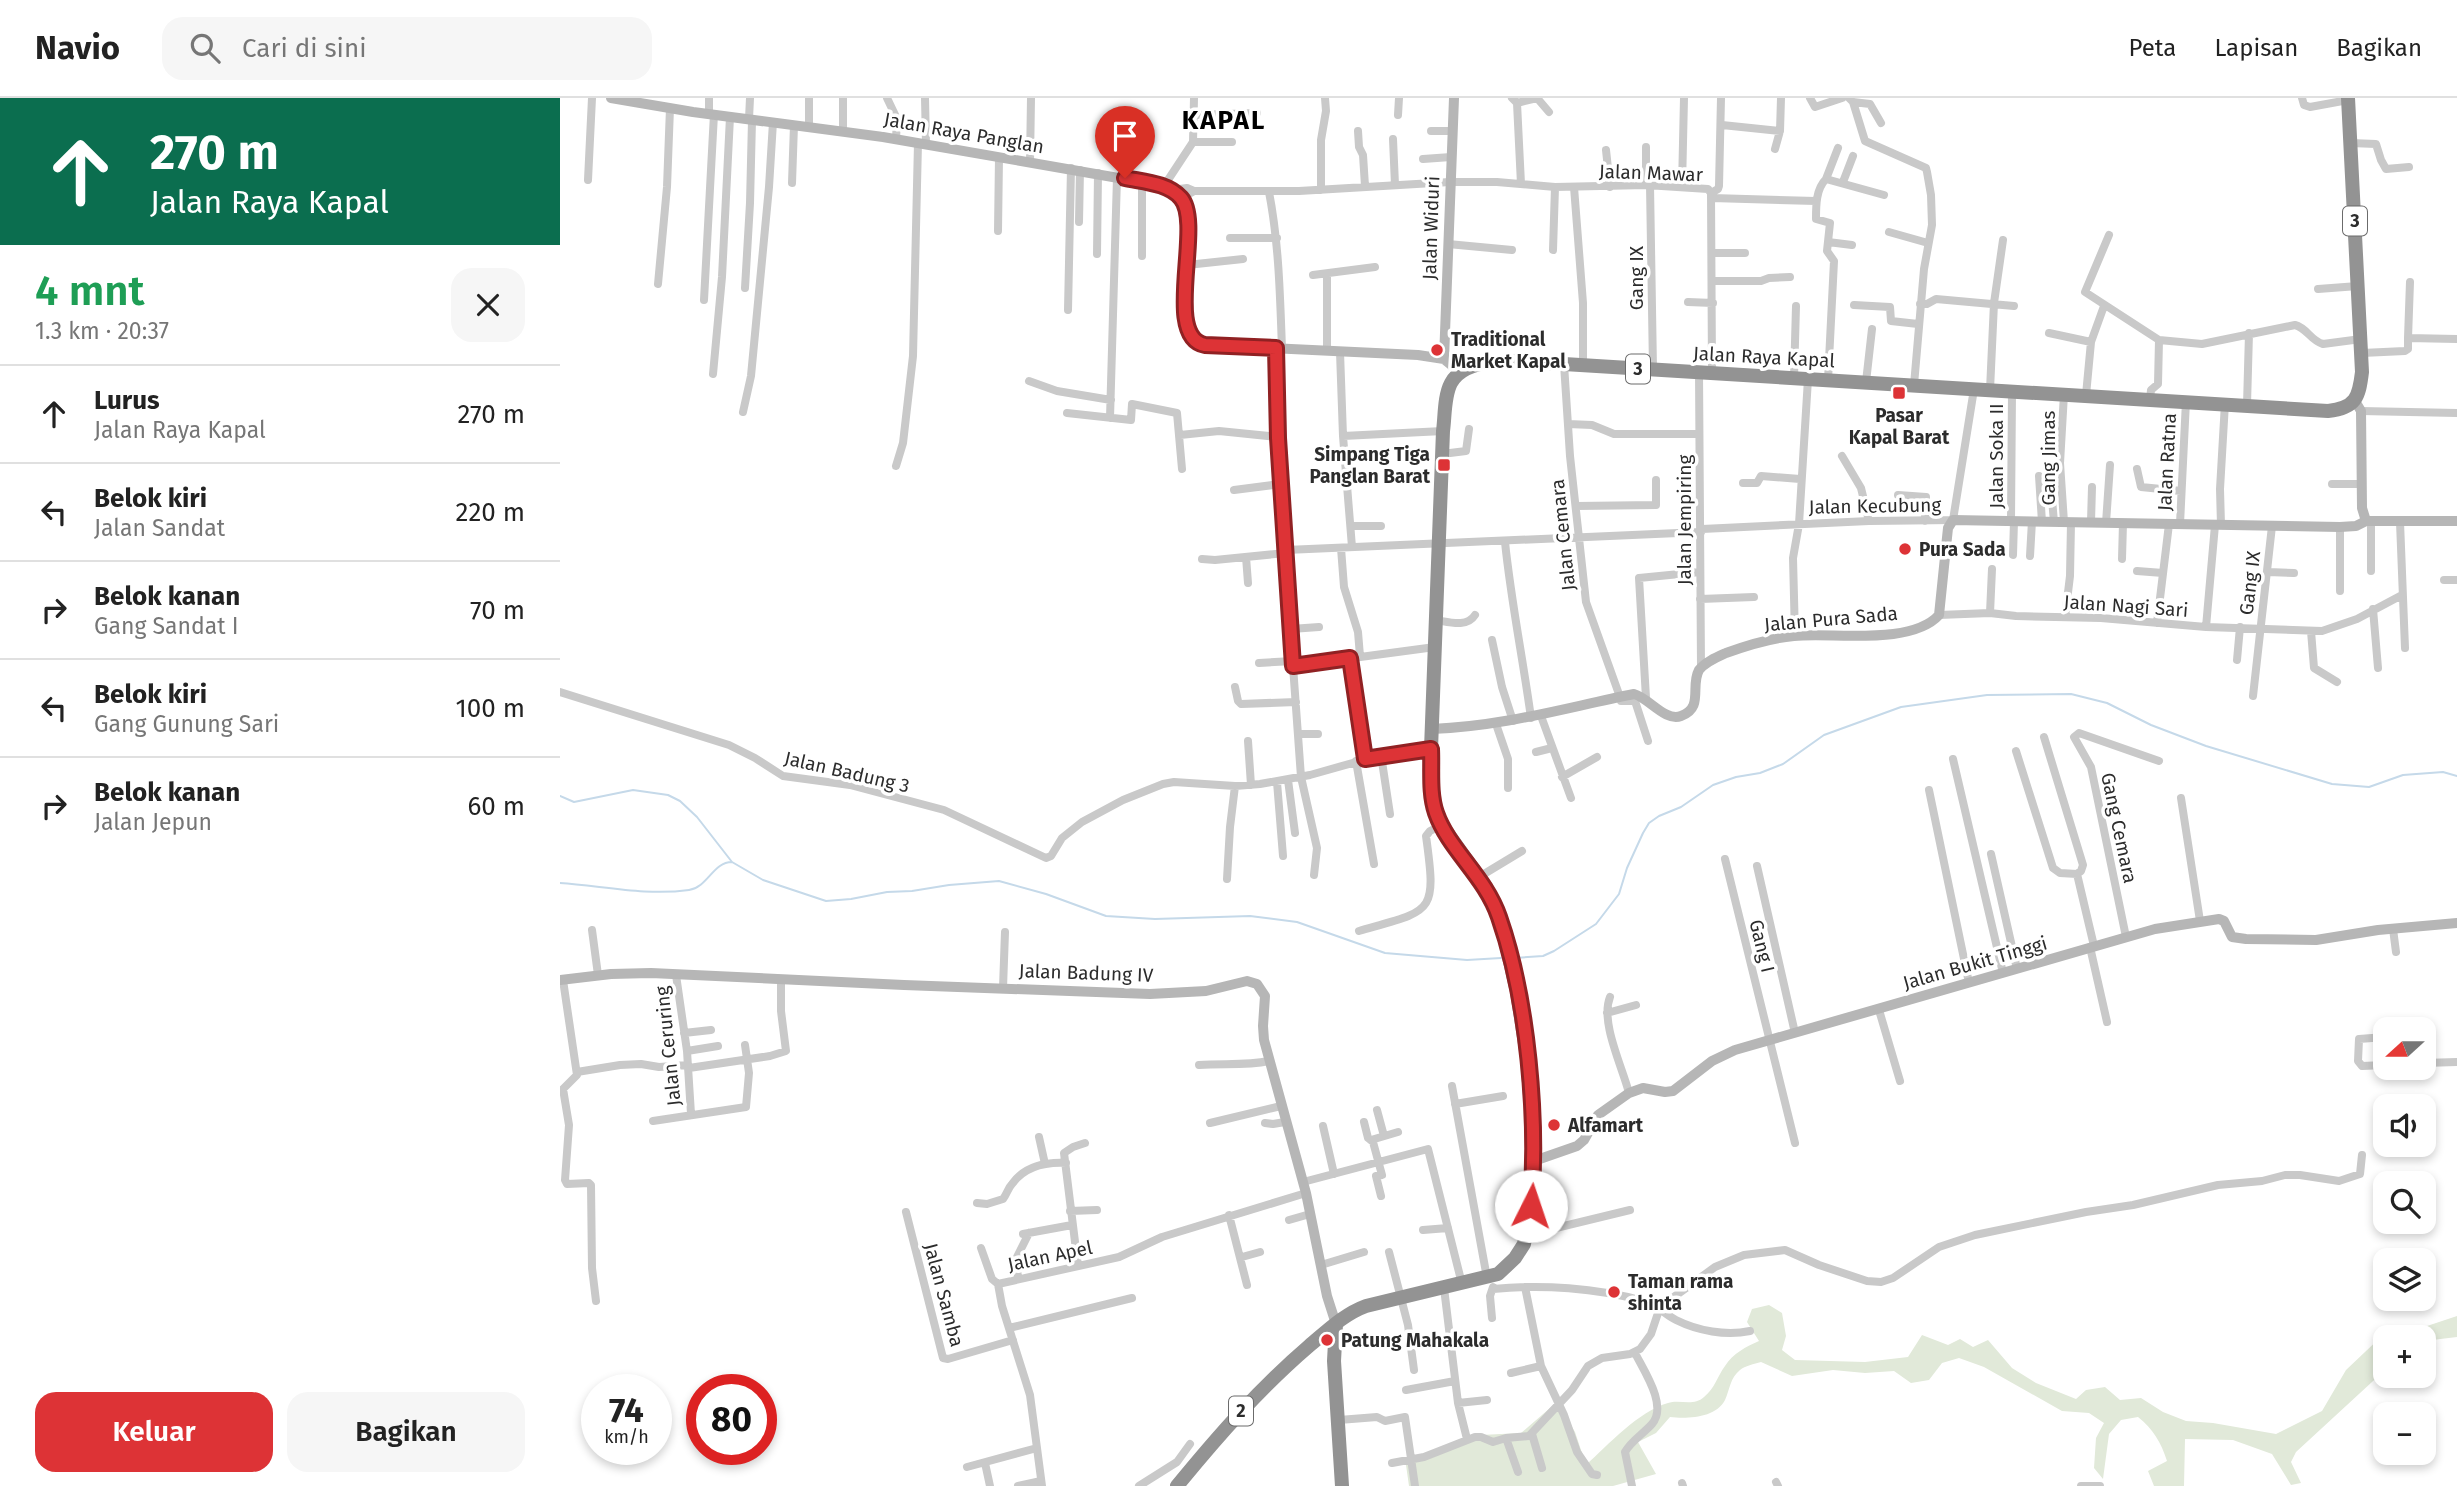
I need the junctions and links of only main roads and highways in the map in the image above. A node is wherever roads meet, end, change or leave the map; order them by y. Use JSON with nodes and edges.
{"nodes":[{"id":1,"x":2348,"y":99,"type":"edge"},
{"id":2,"x":1336,"y":1324,"type":"junction"},
{"id":3,"x":1312,"y":1343,"type":"junction"},
{"id":4,"x":1334,"y":1361,"type":"junction"},
{"id":5,"x":1177,"y":1486,"type":"edge"},
{"id":6,"x":1342,"y":1486,"type":"edge"}],
"edges":[{"from":1,"to":2,"type":"highway","name":"Jalan Raya Kapal","number":"3"},
{"from":2,"to":3,"type":"highway"},
{"from":2,"to":4,"type":"highway"},
{"from":3,"to":4,"type":"highway"},
{"from":3,"to":5,"type":"highway","number":"2"},
{"from":4,"to":6,"type":"highway"}]}
